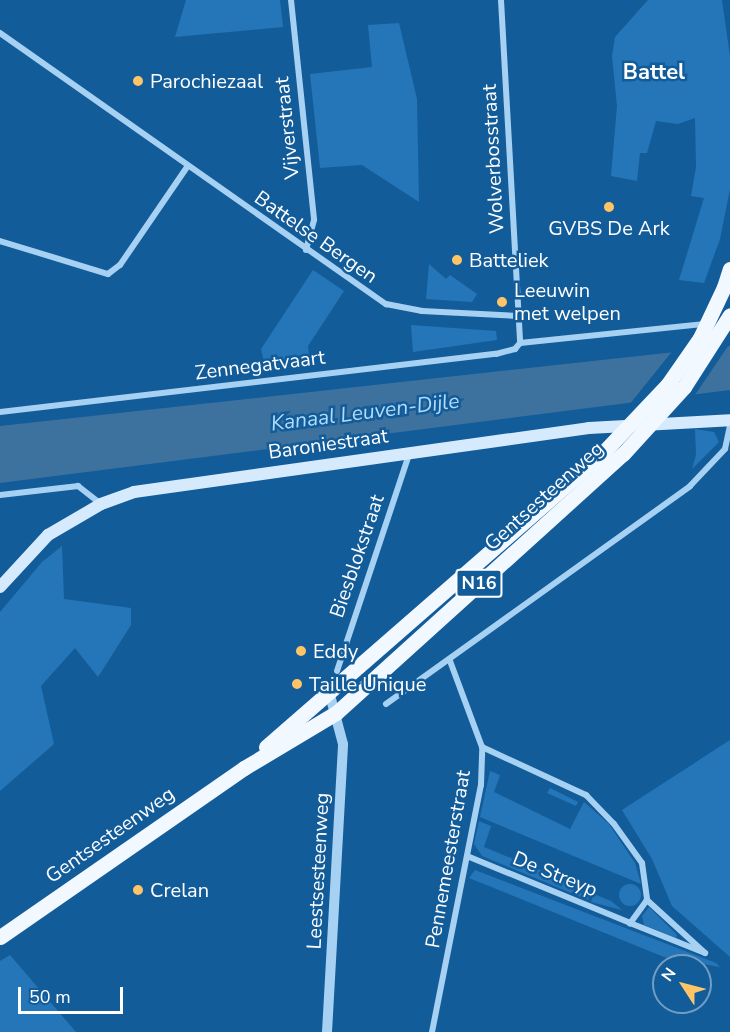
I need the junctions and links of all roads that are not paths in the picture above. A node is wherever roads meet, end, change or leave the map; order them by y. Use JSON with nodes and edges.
{"nodes":[{"id":1,"x":291,"y":0,"type":"edge"},
{"id":2,"x":501,"y":0,"type":"edge"},
{"id":3,"x":0,"y":33,"type":"edge"},
{"id":4,"x":187,"y":167,"type":"junction"},
{"id":5,"x":0,"y":241,"type":"edge"},
{"id":6,"x":306,"y":250,"type":"junction"},
{"id":7,"x":730,"y":269,"type":"edge"},
{"id":8,"x":730,"y":315,"type":"edge"},
{"id":9,"x":518,"y":316,"type":"junction"},
{"id":10,"x":730,"y":321,"type":"edge"},
{"id":11,"x":520,"y":343,"type":"junction"},
{"id":12,"x":0,"y":412,"type":"edge"},
{"id":13,"x":730,"y":420,"type":"edge"},
{"id":14,"x":730,"y":425,"type":"edge"},
{"id":15,"x":410,"y":452,"type":"junction"},
{"id":16,"x":0,"y":495,"type":"edge"},
{"id":17,"x":100,"y":504,"type":"junction"},
{"id":18,"x":0,"y":586,"type":"edge"},
{"id":19,"x":450,"y":661,"type":"junction"},
{"id":20,"x":337,"y":671,"type":"dead end"},
{"id":21,"x":330,"y":695,"type":"junction"},
{"id":22,"x":386,"y":704,"type":"dead end"},
{"id":23,"x":336,"y":713,"type":"junction"},
{"id":24,"x":482,"y":747,"type":"junction"},
{"id":25,"x":244,"y":768,"type":"junction"},
{"id":26,"x":467,"y":856,"type":"junction"},
{"id":27,"x":647,"y":900,"type":"junction"},
{"id":28,"x":630,"y":923,"type":"junction"},
{"id":29,"x":0,"y":938,"type":"edge"},
{"id":30,"x":327,"y":1032,"type":"edge"},
{"id":31,"x":432,"y":1032,"type":"edge"}],
"edges":[{"from":1,"to":6,"type":"street","name":"Vijverstraat"},
{"from":2,"to":9,"type":"street","name":"Wolverbosstraat"},
{"from":3,"to":4,"type":"street","name":"Battelse Bergen"},
{"from":4,"to":5,"type":"street"},
{"from":4,"to":6,"type":"street","name":"Battelse Bergen"},
{"from":6,"to":9,"type":"street","name":"Battelse Bergen"},
{"from":7,"to":21,"type":"main road","name":"Gentsesteenweg","number":"N16","bridge":true},
{"from":8,"to":23,"type":"main road","name":"Gentsesteenweg","number":"N16","bridge":true},
{"from":9,"to":11,"type":"street"},
{"from":10,"to":11,"type":"street"},
{"from":11,"to":12,"type":"street","name":"Zennegatvaart"},
{"from":13,"to":15,"type":"main road","name":"Baroniestraat"},
{"from":14,"to":19,"type":"street"},
{"from":15,"to":17,"type":"main road","name":"Baroniestraat"},
{"from":15,"to":20,"type":"street","name":"Biesblokstraat"},
{"from":16,"to":17,"type":"street"},
{"from":17,"to":18,"type":"main road","name":"Baroniestraat"},
{"from":19,"to":22,"type":"street"},
{"from":19,"to":24,"type":"street","name":"Pennemeesterstraat"},
{"from":21,"to":23,"type":"street","name":"Leestsesteenweg"},
{"from":21,"to":25,"type":"main road","name":"Gentsesteenweg","number":"N16"},
{"from":23,"to":25,"type":"main road","name":"Gentsesteenweg","number":"N16"},
{"from":23,"to":30,"type":"street","name":"Leestsesteenweg"},
{"from":24,"to":26,"type":"street","name":"Pennemeesterstraat"},
{"from":24,"to":27,"type":"street"},
{"from":25,"to":29,"type":"main road","name":"Gentsesteenweg","number":"N16"},
{"from":26,"to":28,"type":"street","name":"De Streyp"},
{"from":26,"to":31,"type":"street","name":"Pennemeesterstraat"},
{"from":27,"to":28,"type":"street"},
{"from":27,"to":28,"type":"street","name":"De Streyp"}]}
